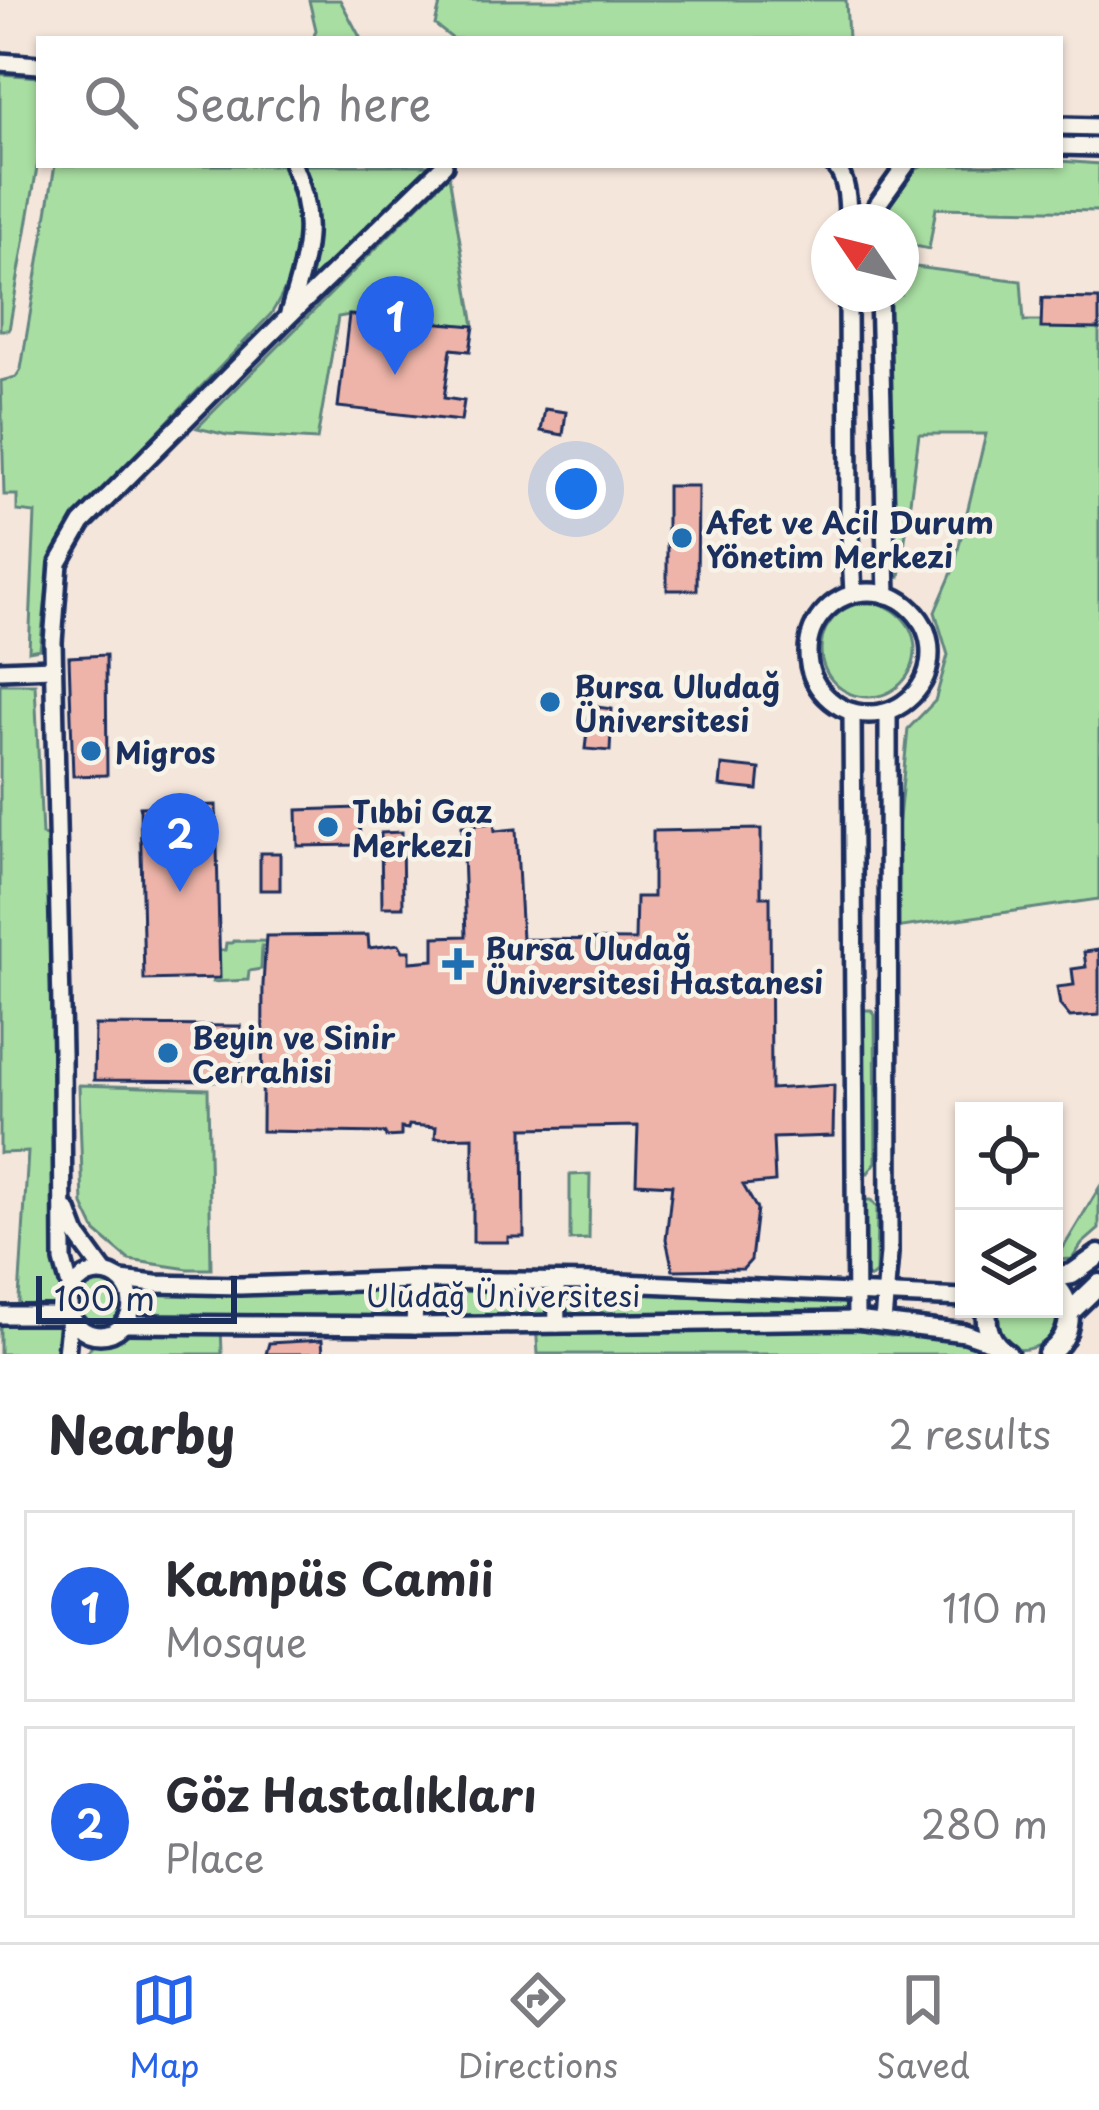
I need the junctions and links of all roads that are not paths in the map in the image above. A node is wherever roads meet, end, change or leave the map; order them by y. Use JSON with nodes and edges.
{"nodes":[{"id":1,"x":0,"y":62,"type":"edge"},
{"id":2,"x":36,"y":65,"type":"edge"},
{"id":3,"x":1063,"y":126,"type":"edge"},
{"id":4,"x":1099,"y":127,"type":"edge"},
{"id":5,"x":1063,"y":146,"type":"edge"},
{"id":6,"x":1099,"y":147,"type":"edge"},
{"id":7,"x":294,"y":168,"type":"edge"},
{"id":8,"x":442,"y":168,"type":"edge"},
{"id":9,"x":836,"y":168,"type":"edge"},
{"id":10,"x":904,"y":168,"type":"edge"},
{"id":11,"x":848,"y":204,"type":"edge"},
{"id":12,"x":878,"y":204,"type":"edge"},
{"id":13,"x":848,"y":312,"type":"edge"},
{"id":14,"x":879,"y":312,"type":"edge"},
{"id":15,"x":287,"y":317,"type":"junction"},
{"id":16,"x":853,"y":594,"type":"junction"},
{"id":17,"x":887,"y":595,"type":"junction"},
{"id":18,"x":53,"y":668,"type":"junction"},
{"id":19,"x":0,"y":670,"type":"edge"},
{"id":20,"x":853,"y":712,"type":"junction"},
{"id":21,"x":888,"y":712,"type":"junction"},
{"id":22,"x":887,"y":850,"type":"junction"},
{"id":23,"x":854,"y":854,"type":"junction"},
{"id":24,"x":854,"y":998,"type":"junction"},
{"id":25,"x":889,"y":998,"type":"junction"},
{"id":26,"x":889,"y":1178,"type":"junction"},
{"id":27,"x":855,"y":1179,"type":"junction"},
{"id":28,"x":63,"y":1197,"type":"junction"},
{"id":29,"x":1099,"y":1255,"type":"edge"},
{"id":30,"x":104,"y":1272,"type":"junction"},
{"id":31,"x":1063,"y":1278,"type":"edge"},
{"id":32,"x":121,"y":1280,"type":"junction"},
{"id":33,"x":416,"y":1280,"type":"junction"},
{"id":34,"x":556,"y":1282,"type":"junction"},
{"id":35,"x":1099,"y":1284,"type":"edge"},
{"id":36,"x":71,"y":1290,"type":"junction"},
{"id":37,"x":856,"y":1294,"type":"junction"},
{"id":38,"x":1063,"y":1294,"type":"edge"},
{"id":39,"x":885,"y":1295,"type":"junction"},
{"id":40,"x":955,"y":1298,"type":"edge"},
{"id":41,"x":1070,"y":1312,"type":"junction"},
{"id":42,"x":0,"y":1315,"type":"edge"},
{"id":43,"x":70,"y":1316,"type":"junction"},
{"id":44,"x":987,"y":1318,"type":"edge"},
{"id":45,"x":856,"y":1320,"type":"junction"},
{"id":46,"x":883,"y":1322,"type":"junction"},
{"id":47,"x":124,"y":1324,"type":"junction"},
{"id":48,"x":557,"y":1324,"type":"junction"},
{"id":49,"x":414,"y":1326,"type":"junction"},
{"id":50,"x":100,"y":1335,"type":"junction"},
{"id":51,"x":1001,"y":1351,"type":"edge"},
{"id":52,"x":66,"y":1354,"type":"edge"},
{"id":53,"x":86,"y":1354,"type":"edge"},
{"id":54,"x":1048,"y":1354,"type":"edge"}],
"edges":[{"from":1,"to":2,"type":"street"},
{"from":3,"to":4,"type":"street"},
{"from":5,"to":6,"type":"street"},
{"from":7,"to":15,"type":"street"},
{"from":8,"to":15,"type":"street"},
{"from":9,"to":11,"type":"street"},
{"from":10,"to":12,"type":"street"},
{"from":13,"to":16,"type":"street"},
{"from":14,"to":17,"type":"street"},
{"from":15,"to":18,"type":"street"},
{"from":16,"to":17,"type":"street"},
{"from":16,"to":20,"type":"street"},
{"from":17,"to":21,"type":"street"},
{"from":18,"to":19,"type":"street"},
{"from":18,"to":28,"type":"street"},
{"from":20,"to":21,"type":"street"},
{"from":20,"to":23,"type":"street"},
{"from":21,"to":22,"type":"street"},
{"from":22,"to":23,"type":"street"},
{"from":22,"to":25,"type":"street"},
{"from":23,"to":24,"type":"street"},
{"from":24,"to":25,"type":"street"},
{"from":24,"to":27,"type":"street"},
{"from":25,"to":26,"type":"street"},
{"from":26,"to":27,"type":"street"},
{"from":26,"to":39,"type":"street"},
{"from":27,"to":37,"type":"street"},
{"from":28,"to":30,"type":"street"},
{"from":28,"to":36,"type":"street"},
{"from":29,"to":31,"type":"main road"},
{"from":30,"to":32,"type":"street","name":"Uludağ Üniversitesi"},
{"from":30,"to":36,"type":"street"},
{"from":32,"to":33,"type":"street","name":"Uludağ Üniversitesi"},
{"from":32,"to":47,"type":"street"},
{"from":33,"to":34,"type":"street","name":"Uludağ Üniversitesi"},
{"from":33,"to":49,"type":"street"},
{"from":34,"to":37,"type":"street","name":"Uludağ Üniversitesi"},
{"from":34,"to":48,"type":"street"},
{"from":35,"to":41,"type":"main road"},
{"from":36,"to":43,"type":"street"},
{"from":37,"to":39,"type":"street","name":"Uludağ Üniversitesi"},
{"from":37,"to":45,"type":"street"},
{"from":38,"to":41,"type":"main road"},
{"from":39,"to":40,"type":"street","name":"Uludağ Üniversitesi"},
{"from":39,"to":46,"type":"street"},
{"from":41,"to":54,"type":"main road"},
{"from":42,"to":43,"type":"street"},
{"from":43,"to":50,"type":"street"},
{"from":43,"to":52,"type":"street"},
{"from":44,"to":51,"type":"main road"},
{"from":45,"to":46,"type":"street","name":"Uludağ Üniversitesi"},
{"from":45,"to":48,"type":"street","name":"Uludağ Üniversitesi"},
{"from":46,"to":51,"type":"street","name":"Uludağ Üniversitesi"},
{"from":47,"to":49,"type":"street","name":"Uludağ Üniversitesi"},
{"from":47,"to":50,"type":"street","name":"Uludağ Üniversitesi"},
{"from":48,"to":49,"type":"street","name":"Uludağ Üniversitesi"},
{"from":50,"to":53,"type":"street","name":"Uludağ Üniversitesi"}]}
